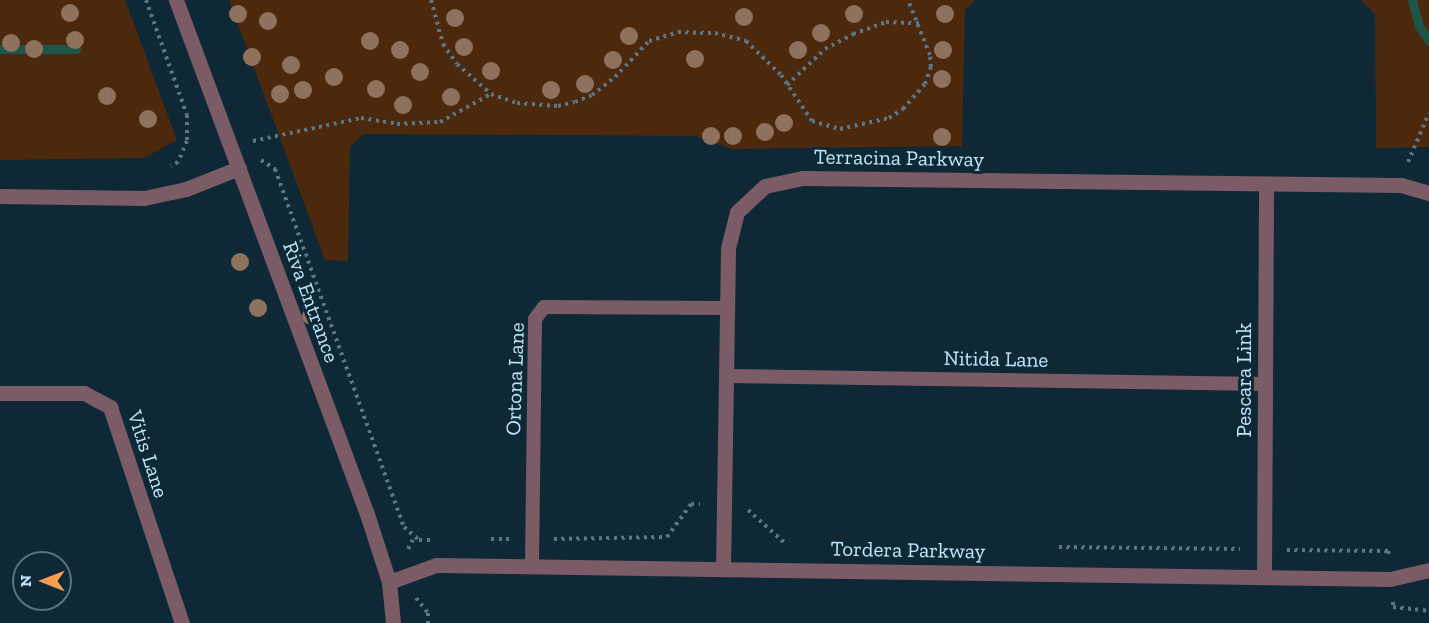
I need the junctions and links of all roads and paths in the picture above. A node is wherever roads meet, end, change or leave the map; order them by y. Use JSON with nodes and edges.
{"nodes":[{"id":1,"x":146,"y":0,"type":"edge"},
{"id":2,"x":176,"y":0,"type":"edge"},
{"id":3,"x":431,"y":0,"type":"edge"},
{"id":4,"x":909,"y":0,"type":"edge"},
{"id":5,"x":919,"y":23,"type":"junction"},
{"id":6,"x":787,"y":85,"type":"junction"},
{"id":7,"x":491,"y":94,"type":"junction"},
{"id":8,"x":1429,"y":113,"type":"edge"},
{"id":9,"x":232,"y":148,"type":"junction"},
{"id":10,"x":239,"y":168,"type":"junction"},
{"id":11,"x":161,"y":172,"type":"dead end"},
{"id":12,"x":1266,"y":184,"type":"junction"},
{"id":13,"x":1401,"y":185,"type":"junction"},
{"id":14,"x":1429,"y":193,"type":"edge"},
{"id":15,"x":0,"y":196,"type":"edge"},
{"id":16,"x":727,"y":308,"type":"junction"},
{"id":17,"x":726,"y":376,"type":"junction"},
{"id":18,"x":1264,"y":384,"type":"junction"},
{"id":19,"x":0,"y":393,"type":"edge"},
{"id":20,"x":532,"y":566,"type":"junction"},
{"id":21,"x":723,"y":569,"type":"junction"},
{"id":22,"x":1429,"y":570,"type":"edge"},
{"id":23,"x":1264,"y":577,"type":"junction"},
{"id":24,"x":389,"y":582,"type":"junction"},
{"id":25,"x":182,"y":623,"type":"edge"},
{"id":26,"x":393,"y":623,"type":"edge"}],
"edges":[{"from":1,"to":11,"type":"path"},
{"from":2,"to":9,"type":"street","name":"Riva Entrance"},
{"from":3,"to":7,"type":"path"},
{"from":4,"to":5,"type":"path"},
{"from":5,"to":6,"type":"path"},
{"from":5,"to":6,"type":"path"},
{"from":6,"to":7,"type":"path"},
{"from":7,"to":9,"type":"path"},
{"from":8,"to":13,"type":"path"},
{"from":9,"to":10,"type":"street","name":"Riva Entrance"},
{"from":10,"to":15,"type":"street"},
{"from":10,"to":24,"type":"street","name":"Riva Entrance"},
{"from":12,"to":13,"type":"street","name":"Terracina Parkway"},
{"from":12,"to":16,"type":"street","name":"Terracina Parkway"},
{"from":12,"to":18,"type":"street","name":"Pescara Link"},
{"from":13,"to":14,"type":"street","name":"Terracina Parkway"},
{"from":16,"to":17,"type":"street","name":"Terracina Parkway"},
{"from":16,"to":20,"type":"lane","name":"Ortona Lane"},
{"from":17,"to":18,"type":"lane","name":"Nitida Lane"},
{"from":17,"to":21,"type":"street","name":"Terracina Parkway"},
{"from":18,"to":23,"type":"street","name":"Pescara Link"},
{"from":19,"to":25,"type":"street","name":"Vitis Lane"},
{"from":20,"to":21,"type":"street","name":"Tordera Parkway"},
{"from":20,"to":24,"type":"street","name":"Tordera Parkway"},
{"from":21,"to":23,"type":"street","name":"Tordera Parkway"},
{"from":22,"to":23,"type":"street","name":"Tordera Parkway"},
{"from":24,"to":26,"type":"street","name":"Riva Entrance"}]}
